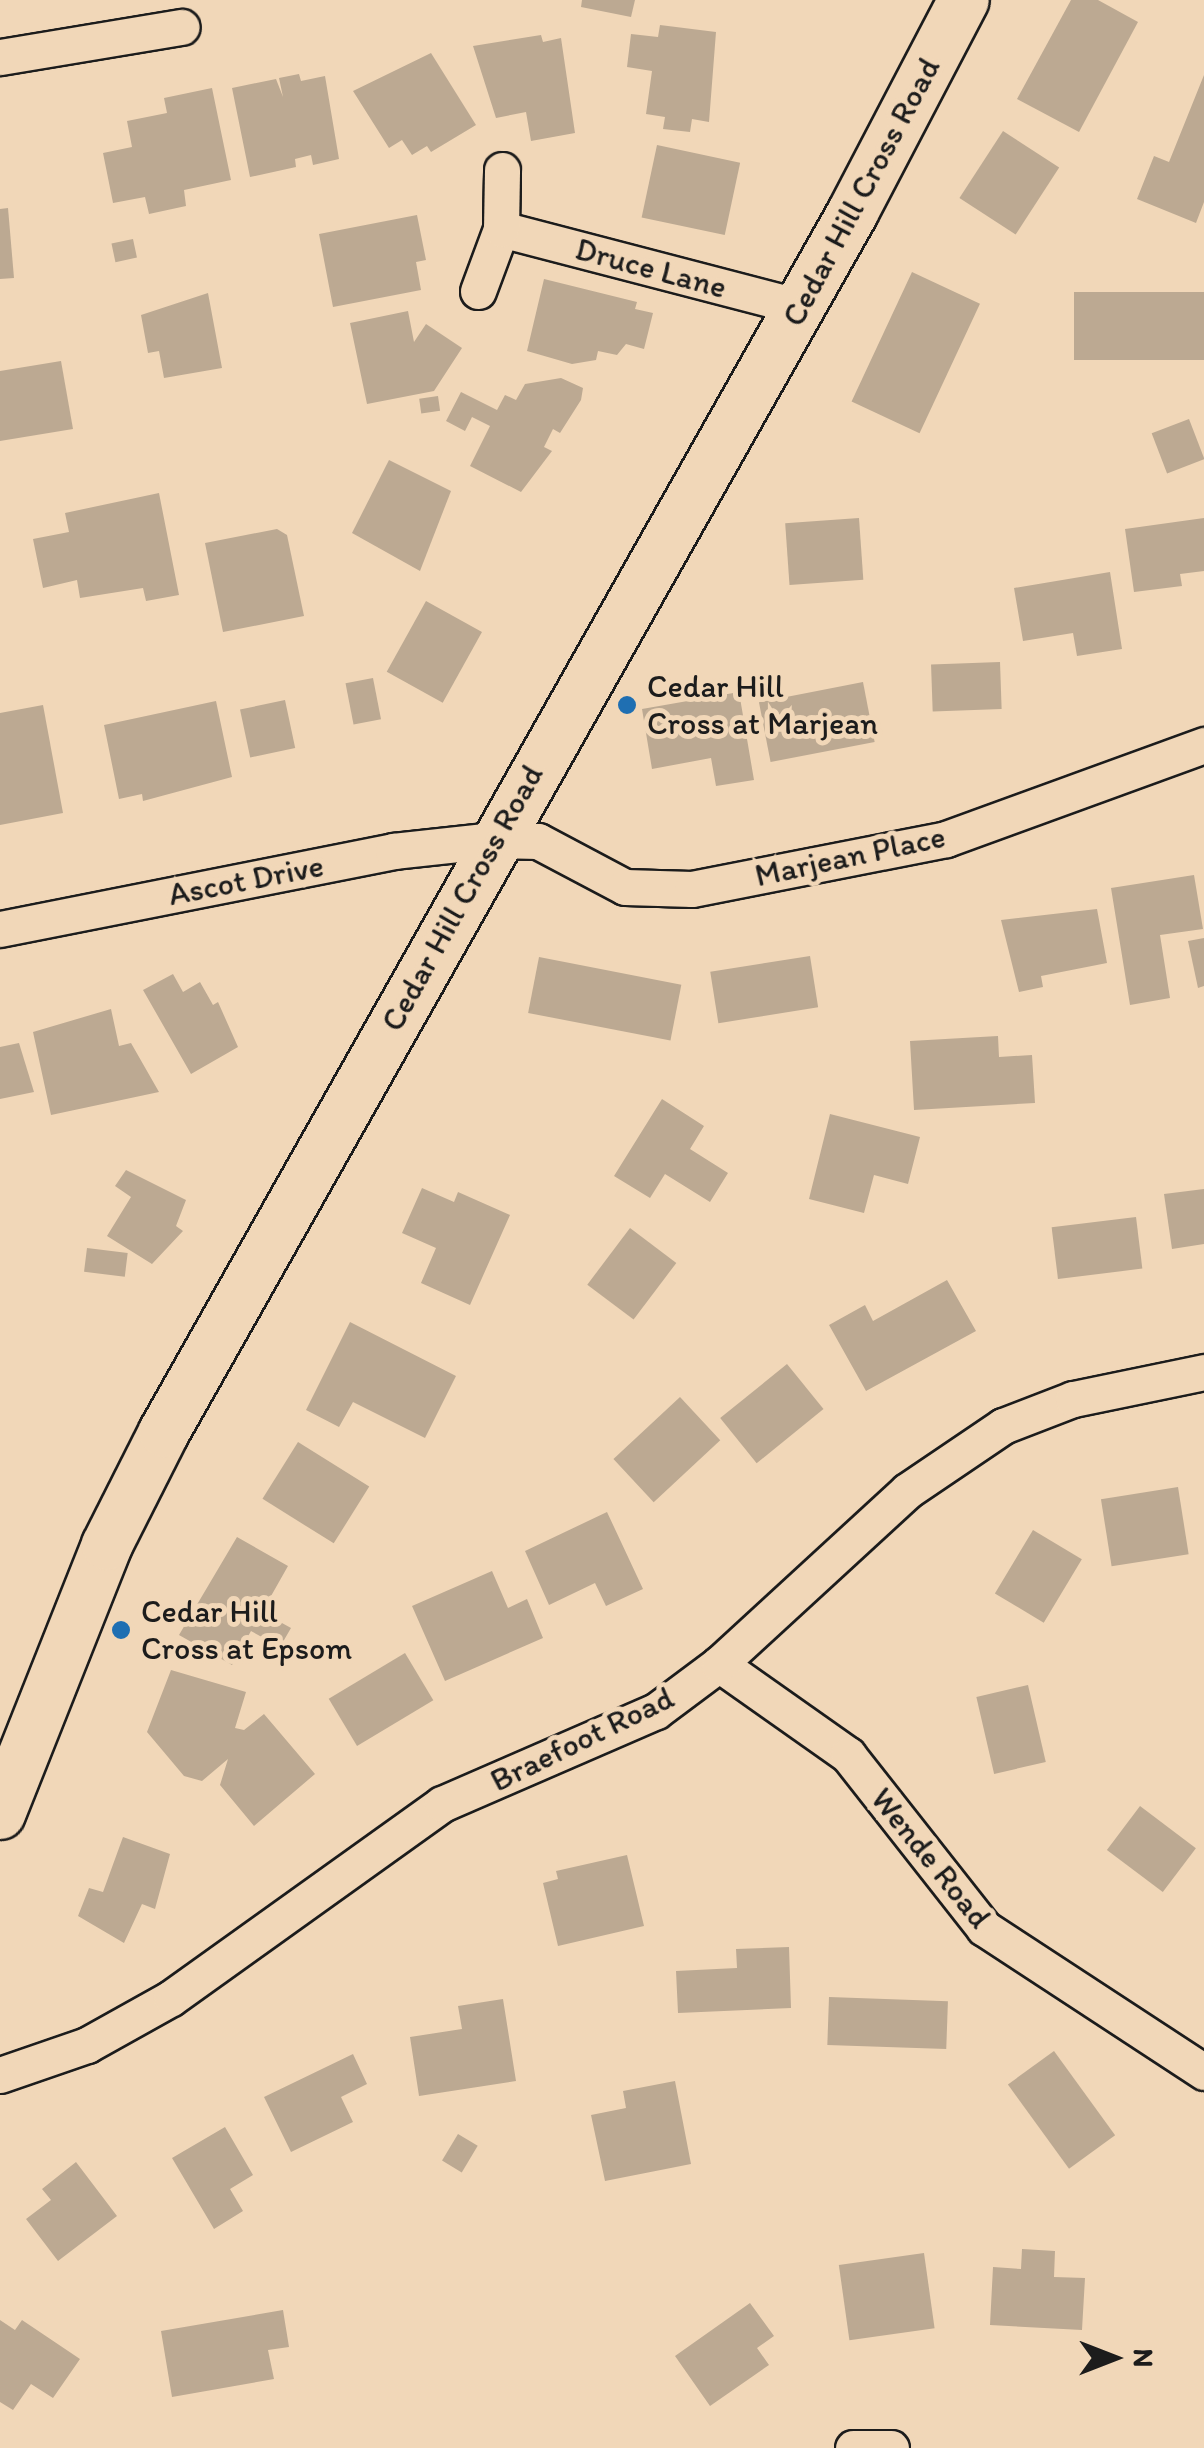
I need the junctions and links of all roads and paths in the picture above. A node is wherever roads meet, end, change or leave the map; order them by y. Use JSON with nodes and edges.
{"nodes":[{"id":1,"x":964,"y":0,"type":"edge"},
{"id":2,"x":182,"y":26,"type":"dead end"},
{"id":3,"x":0,"y":57,"type":"edge"},
{"id":4,"x":502,"y":170,"type":"dead end"},
{"id":5,"x":501,"y":229,"type":"junction"},
{"id":6,"x":478,"y":290,"type":"dead end"},
{"id":7,"x":800,"y":306,"type":"junction"},
{"id":8,"x":1204,"y":745,"type":"edge"},
{"id":9,"x":494,"y":840,"type":"junction"},
{"id":10,"x":0,"y":928,"type":"edge"},
{"id":11,"x":1204,"y":1372,"type":"edge"},
{"id":12,"x":719,"y":1664,"type":"junction"},
{"id":13,"x":0,"y":1814,"type":"edge"},
{"id":14,"x":1204,"y":2072,"type":"edge"},
{"id":15,"x":0,"y":2076,"type":"edge"},
{"id":16,"x":852,"y":2448,"type":"edge"},
{"id":17,"x":891,"y":2448,"type":"edge"}],
"edges":[{"from":1,"to":7,"type":"main road","name":"Cedar Hill Cross Road"},
{"from":2,"to":3,"type":"street"},
{"from":4,"to":5,"type":"street"},
{"from":5,"to":6,"type":"street"},
{"from":5,"to":7,"type":"street","name":"Druce Lane"},
{"from":7,"to":9,"type":"main road","name":"Cedar Hill Cross Road"},
{"from":8,"to":9,"type":"street","name":"Marjean Place"},
{"from":9,"to":10,"type":"street","name":"Ascot Drive"},
{"from":9,"to":13,"type":"main road","name":"Cedar Hill Cross Road"},
{"from":11,"to":12,"type":"street","name":"Braefoot Road"},
{"from":12,"to":14,"type":"street","name":"Wende Road"},
{"from":12,"to":15,"type":"street","name":"Braefoot Road"},
{"from":16,"to":17,"type":"street"}]}
